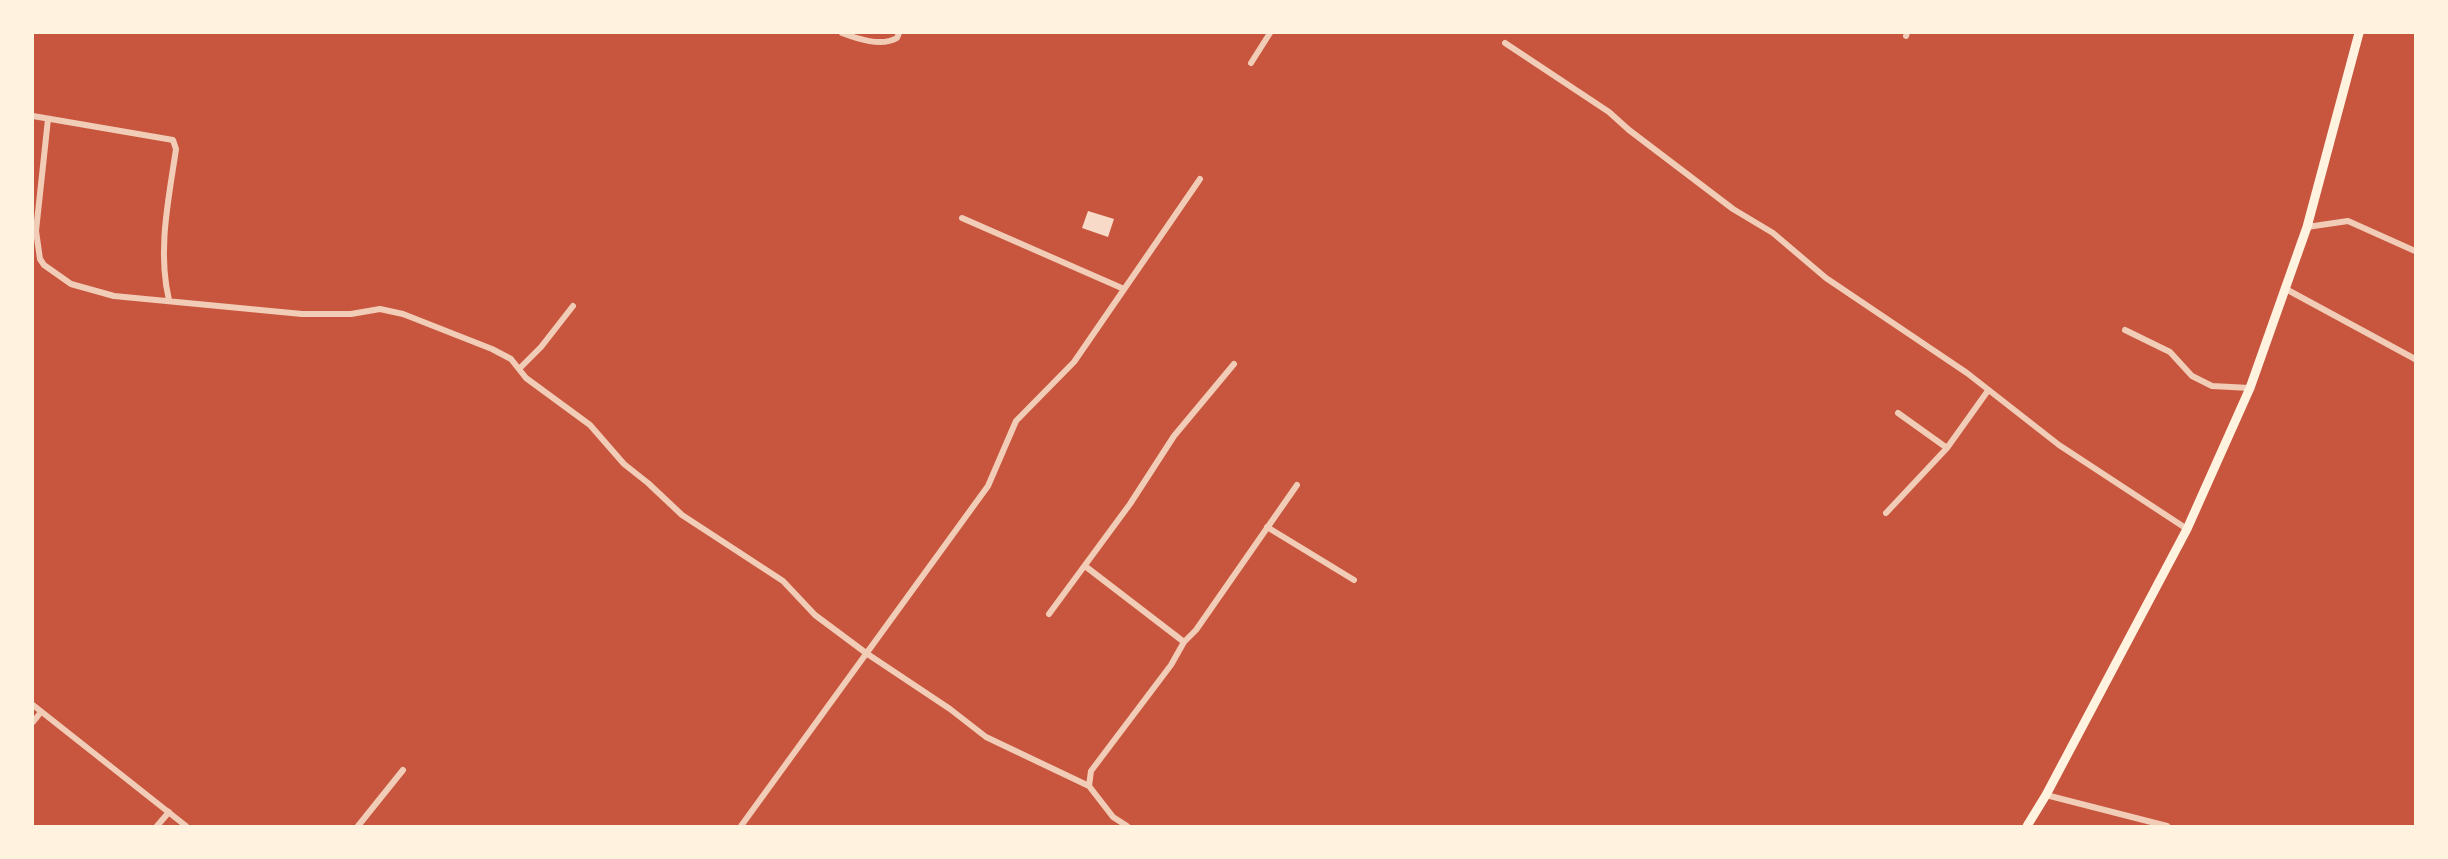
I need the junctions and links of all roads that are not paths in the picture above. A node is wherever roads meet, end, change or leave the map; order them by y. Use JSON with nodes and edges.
{"nodes":[{"id":1,"x":842,"y":33,"type":"edge"},
{"id":2,"x":899,"y":33,"type":"edge"},
{"id":3,"x":1270,"y":33,"type":"edge"},
{"id":4,"x":2359,"y":33,"type":"edge"},
{"id":5,"x":1505,"y":43,"type":"dead end"},
{"id":6,"x":1251,"y":63,"type":"dead end"},
{"id":7,"x":33,"y":116,"type":"edge"},
{"id":8,"x":48,"y":119,"type":"junction"},
{"id":9,"x":1200,"y":179,"type":"dead end"},
{"id":10,"x":962,"y":218,"type":"dead end"},
{"id":11,"x":2307,"y":227,"type":"junction"},
{"id":12,"x":2415,"y":251,"type":"edge"},
{"id":13,"x":2284,"y":288,"type":"junction"},
{"id":14,"x":1124,"y":289,"type":"junction"},
{"id":15,"x":169,"y":300,"type":"junction"},
{"id":16,"x":573,"y":306,"type":"dead end"},
{"id":17,"x":2125,"y":330,"type":"dead end"},
{"id":18,"x":2415,"y":359,"type":"edge"},
{"id":19,"x":1234,"y":364,"type":"dead end"},
{"id":20,"x":519,"y":369,"type":"junction"},
{"id":21,"x":2250,"y":388,"type":"junction"},
{"id":22,"x":1987,"y":392,"type":"junction"},
{"id":23,"x":1898,"y":413,"type":"dead end"},
{"id":24,"x":1947,"y":448,"type":"junction"},
{"id":25,"x":1297,"y":484,"type":"dead end"},
{"id":26,"x":1886,"y":513,"type":"dead end"},
{"id":27,"x":1267,"y":527,"type":"junction"},
{"id":28,"x":2187,"y":530,"type":"junction"},
{"id":29,"x":1085,"y":566,"type":"junction"},
{"id":30,"x":1354,"y":580,"type":"dead end"},
{"id":31,"x":1049,"y":614,"type":"dead end"},
{"id":32,"x":1184,"y":642,"type":"junction"},
{"id":33,"x":866,"y":653,"type":"junction"},
{"id":34,"x":33,"y":705,"type":"edge"},
{"id":35,"x":41,"y":712,"type":"junction"},
{"id":36,"x":33,"y":722,"type":"edge"},
{"id":37,"x":403,"y":770,"type":"dead end"},
{"id":38,"x":1089,"y":786,"type":"junction"},
{"id":39,"x":2046,"y":795,"type":"junction"},
{"id":40,"x":169,"y":812,"type":"junction"},
{"id":41,"x":157,"y":826,"type":"edge"},
{"id":42,"x":186,"y":826,"type":"edge"},
{"id":43,"x":358,"y":826,"type":"edge"},
{"id":44,"x":741,"y":826,"type":"edge"},
{"id":45,"x":1127,"y":826,"type":"edge"},
{"id":46,"x":2027,"y":826,"type":"edge"},
{"id":47,"x":2167,"y":826,"type":"edge"}],
"edges":[{"from":1,"to":2,"type":"street"},
{"from":3,"to":6,"type":"street"},
{"from":4,"to":11,"type":"highway"},
{"from":5,"to":22,"type":"street"},
{"from":7,"to":8,"type":"street"},
{"from":8,"to":15,"type":"street"},
{"from":8,"to":15,"type":"street"},
{"from":9,"to":14,"type":"street"},
{"from":10,"to":14,"type":"street"},
{"from":11,"to":12,"type":"street"},
{"from":11,"to":13,"type":"highway"},
{"from":13,"to":18,"type":"street"},
{"from":13,"to":21,"type":"highway"},
{"from":14,"to":33,"type":"street"},
{"from":15,"to":20,"type":"street"},
{"from":16,"to":20,"type":"street"},
{"from":17,"to":21,"type":"street"},
{"from":19,"to":29,"type":"street"},
{"from":20,"to":33,"type":"street"},
{"from":21,"to":28,"type":"highway"},
{"from":22,"to":24,"type":"street"},
{"from":22,"to":28,"type":"street"},
{"from":23,"to":24,"type":"street"},
{"from":24,"to":26,"type":"street"},
{"from":25,"to":27,"type":"street"},
{"from":27,"to":30,"type":"street"},
{"from":27,"to":32,"type":"street"},
{"from":28,"to":39,"type":"highway"},
{"from":29,"to":31,"type":"street"},
{"from":29,"to":32,"type":"street"},
{"from":32,"to":38,"type":"street"},
{"from":33,"to":38,"type":"street"},
{"from":33,"to":44,"type":"street"},
{"from":34,"to":35,"type":"street"},
{"from":35,"to":36,"type":"street"},
{"from":35,"to":40,"type":"street"},
{"from":37,"to":43,"type":"street"},
{"from":38,"to":45,"type":"street"},
{"from":39,"to":46,"type":"highway"},
{"from":39,"to":47,"type":"street"},
{"from":40,"to":41,"type":"street"},
{"from":40,"to":42,"type":"street"}]}
